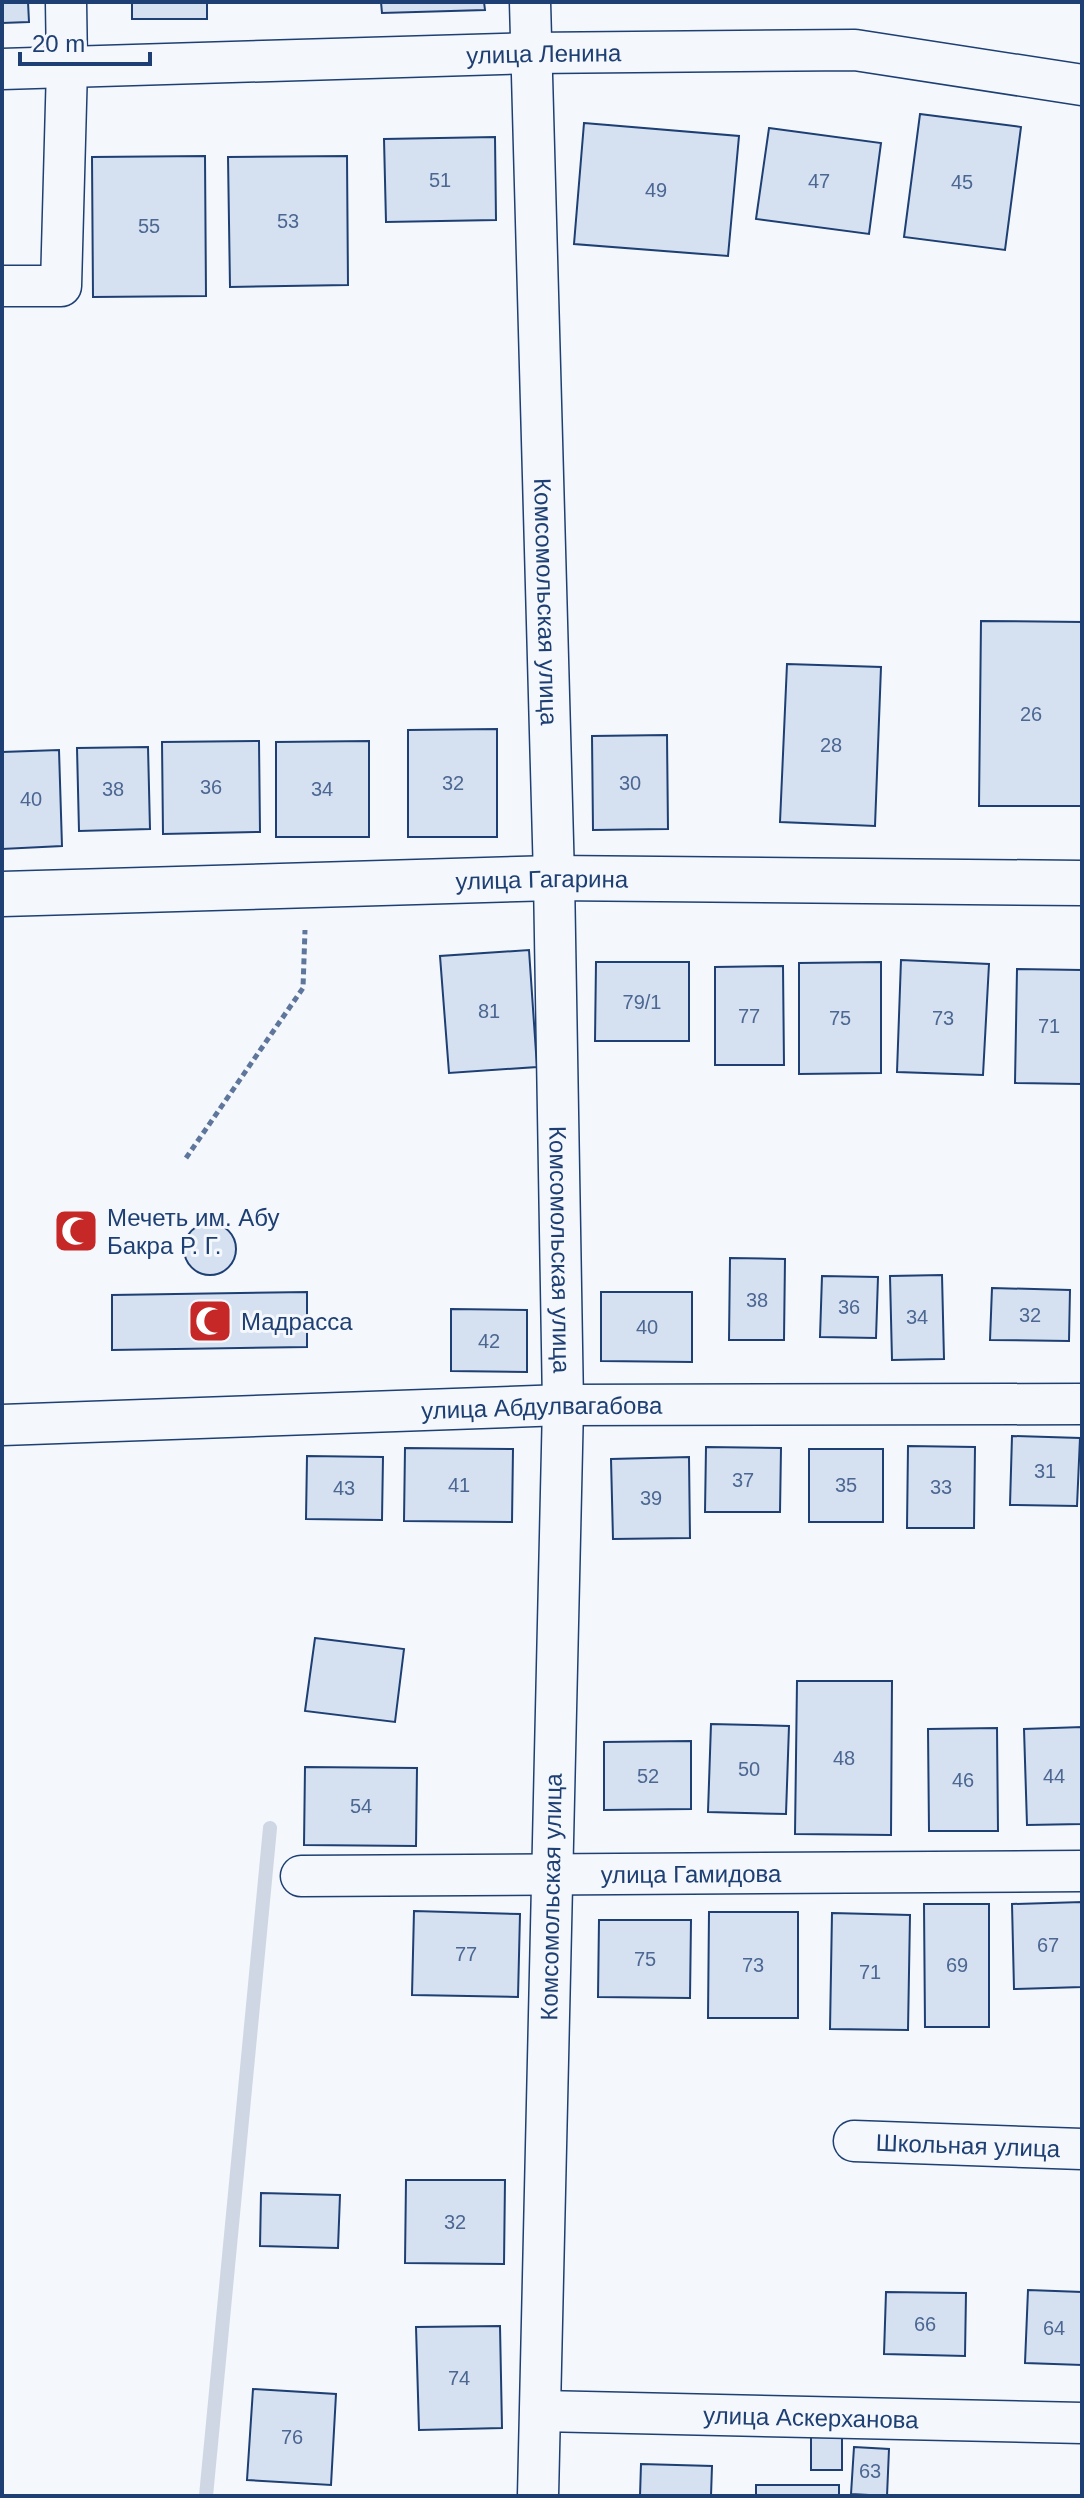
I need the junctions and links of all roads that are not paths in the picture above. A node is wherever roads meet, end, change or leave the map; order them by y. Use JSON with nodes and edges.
{"nodes":[{"id":1,"x":66,"y":2,"type":"edge"},
{"id":2,"x":530,"y":2,"type":"edge"},
{"id":3,"x":531,"y":53,"type":"junction"},
{"id":4,"x":67,"y":67,"type":"junction"},
{"id":5,"x":2,"y":69,"type":"edge"},
{"id":6,"x":1082,"y":85,"type":"edge"},
{"id":7,"x":2,"y":286,"type":"edge"},
{"id":8,"x":554,"y":878,"type":"junction"},
{"id":9,"x":1082,"y":883,"type":"edge"},
{"id":10,"x":2,"y":894,"type":"edge"},
{"id":11,"x":1082,"y":1404,"type":"edge"},
{"id":12,"x":563,"y":1405,"type":"junction"},
{"id":13,"x":2,"y":1425,"type":"edge"},
{"id":14,"x":1082,"y":1871,"type":"edge"},
{"id":15,"x":551,"y":1873,"type":"junction"},
{"id":16,"x":301,"y":1876,"type":"dead end"},
{"id":17,"x":854,"y":2141,"type":"dead end"},
{"id":18,"x":1082,"y":2149,"type":"edge"},
{"id":19,"x":541,"y":2411,"type":"junction"},
{"id":20,"x":1082,"y":2423,"type":"edge"},
{"id":21,"x":538,"y":2496,"type":"edge"}],
"edges":[{"from":1,"to":4,"type":"street"},
{"from":2,"to":3,"type":"street","name":"Комсомольская улица"},
{"from":3,"to":4,"type":"street","name":"улица Ленина"},
{"from":3,"to":6,"type":"street","name":"улица Ленина"},
{"from":3,"to":8,"type":"street","name":"Комсомольская улица"},
{"from":4,"to":5,"type":"street","name":"улица Ленина"},
{"from":4,"to":7,"type":"street"},
{"from":8,"to":9,"type":"street","name":"улица Гагарина"},
{"from":8,"to":10,"type":"street","name":"улица Гагарина"},
{"from":8,"to":12,"type":"street","name":"Комсомольская улица"},
{"from":11,"to":12,"type":"street","name":"улица Абдулвагабова"},
{"from":12,"to":13,"type":"street","name":"улица Абдулвагабова"},
{"from":12,"to":15,"type":"street","name":"Комсомольская улица"},
{"from":14,"to":15,"type":"street","name":"улица Гамидова"},
{"from":15,"to":16,"type":"street","name":"улица Гамидова"},
{"from":15,"to":19,"type":"street","name":"Комсомольская улица"},
{"from":17,"to":18,"type":"street","name":"Школьная улица"},
{"from":19,"to":20,"type":"street","name":"улица Аскерханова"},
{"from":19,"to":21,"type":"street","name":"Комсомольская улица"}]}
